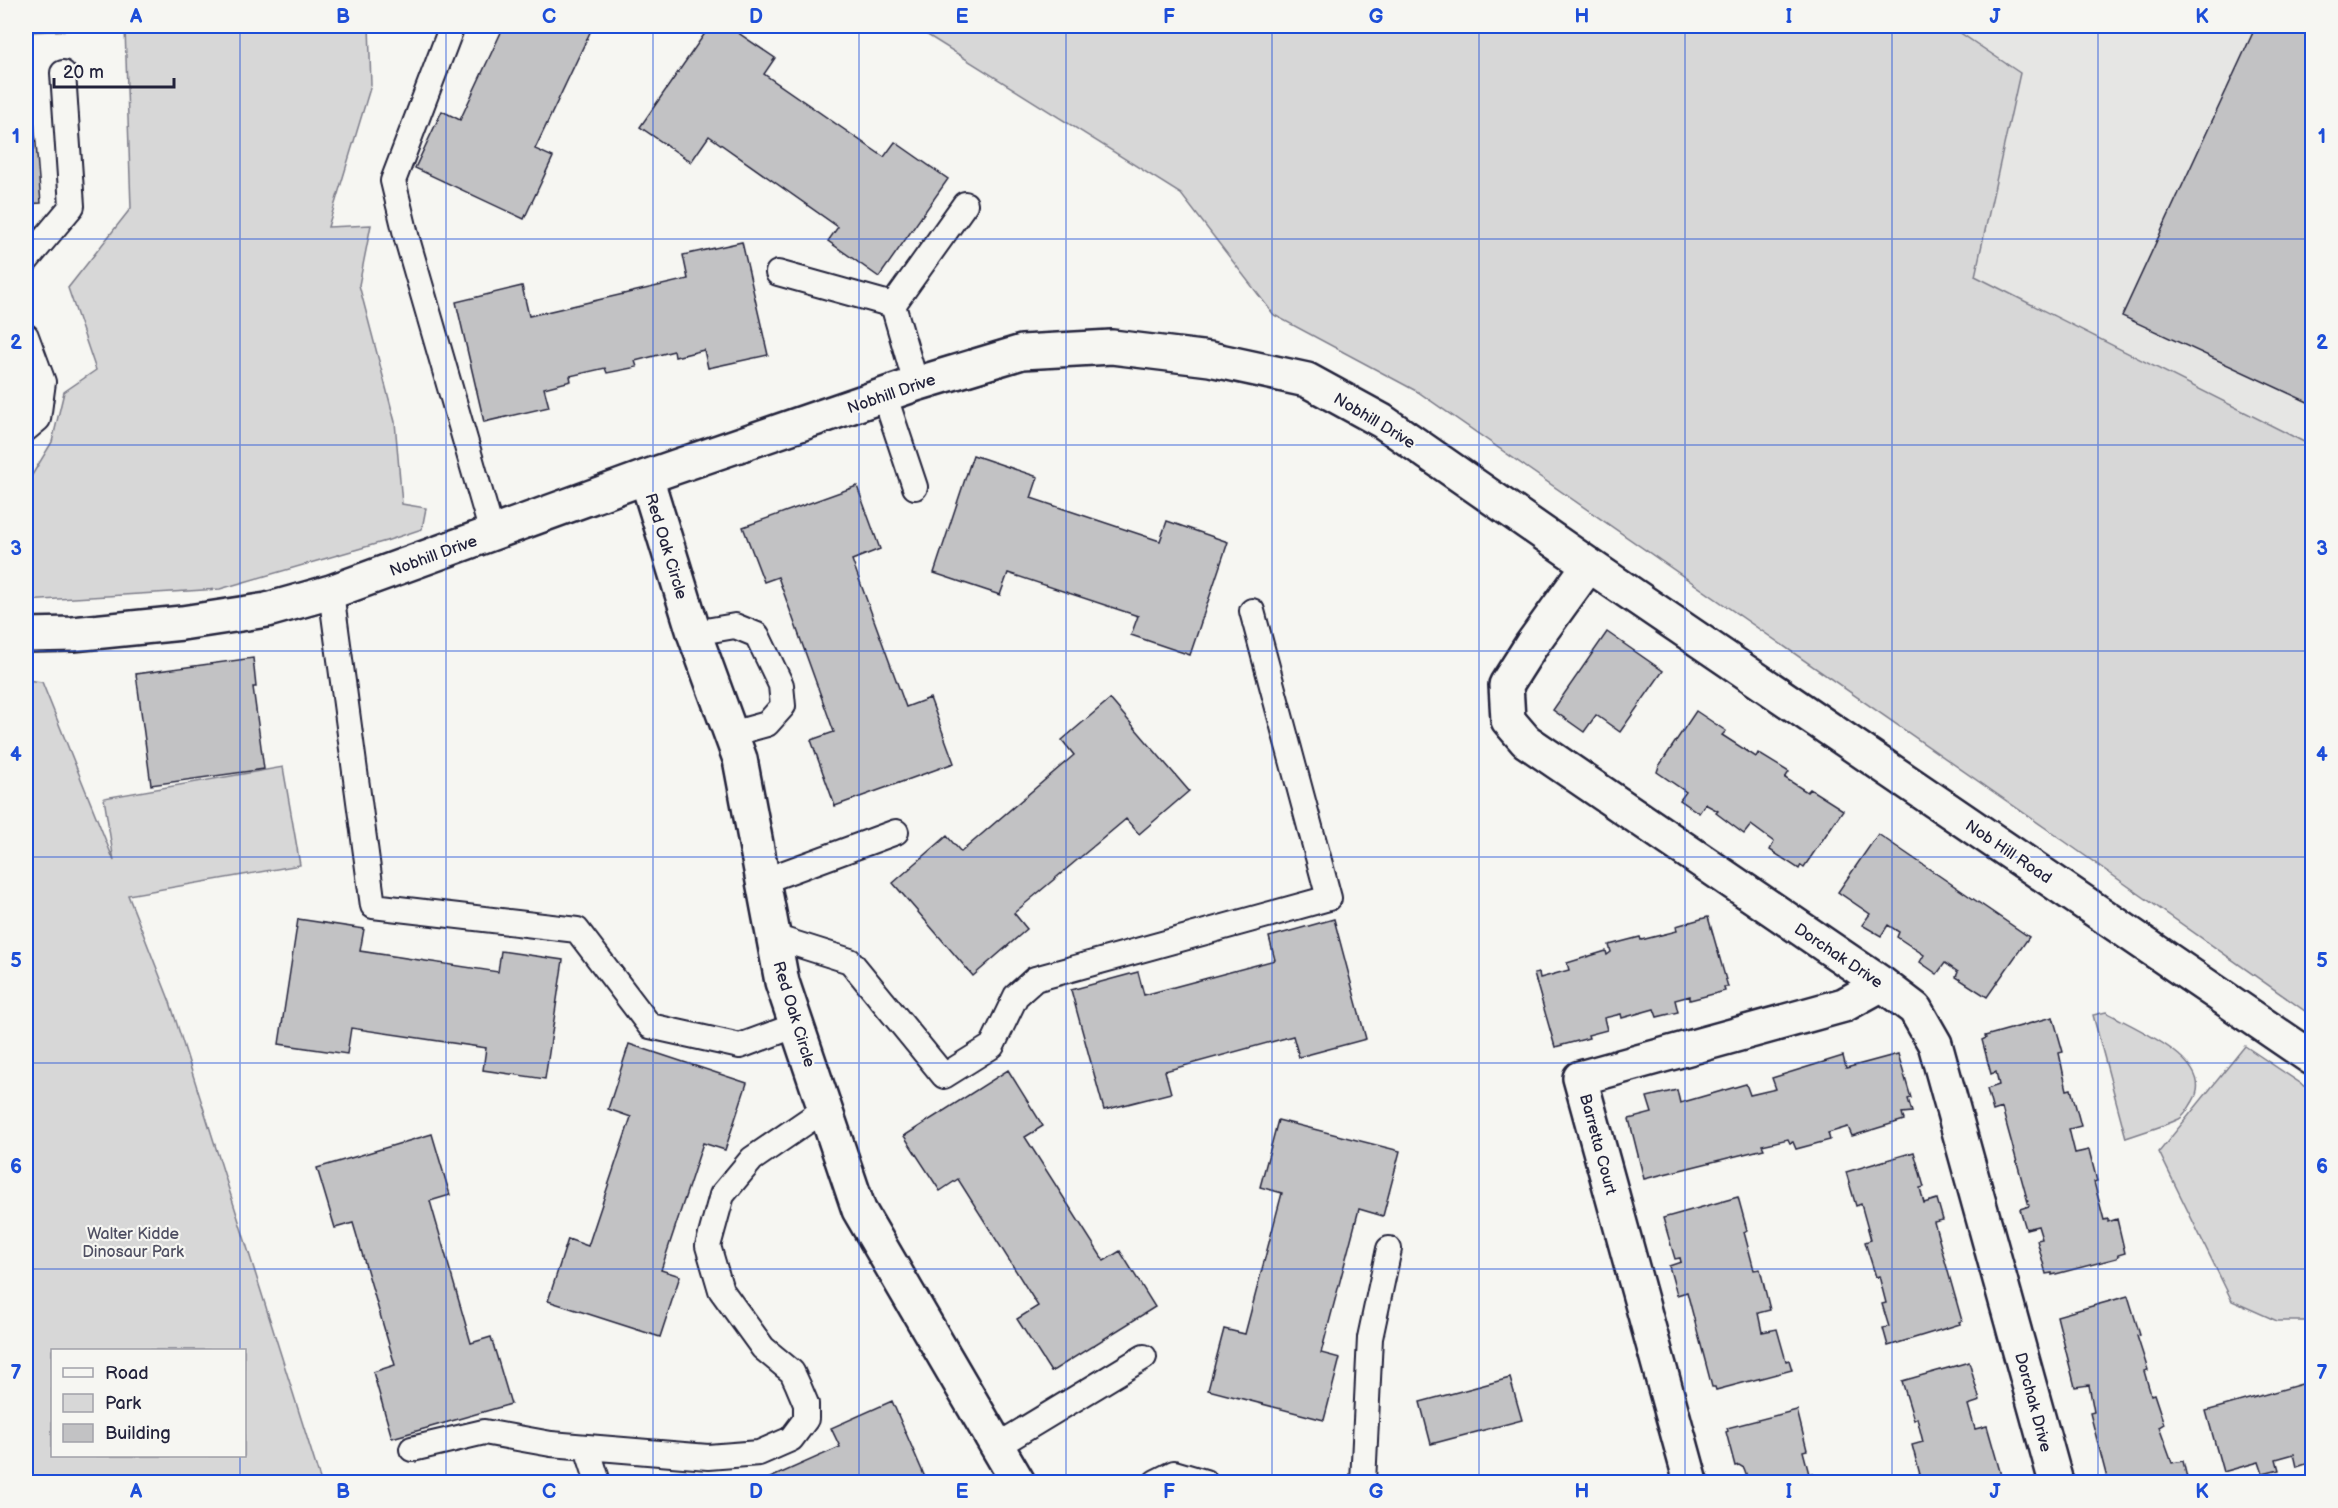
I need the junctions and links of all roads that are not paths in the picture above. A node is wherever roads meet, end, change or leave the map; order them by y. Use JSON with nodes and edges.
{"nodes":[{"id":1,"x":452,"y":26,"type":"edge"},
{"id":2,"x":63,"y":73,"type":"dead end"},
{"id":3,"x":965,"y":204,"type":"dead end"},
{"id":4,"x":26,"y":261,"type":"edge"},
{"id":5,"x":778,"y":273,"type":"dead end"},
{"id":6,"x":893,"y":304,"type":"junction"},
{"id":7,"x":26,"y":336,"type":"edge"},
{"id":8,"x":916,"y":384,"type":"junction"},
{"id":9,"x":884,"y":394,"type":"junction"},
{"id":10,"x":26,"y":429,"type":"edge"},
{"id":11,"x":646,"y":477,"type":"junction"},
{"id":12,"x":915,"y":487,"type":"dead end"},
{"id":13,"x":492,"y":532,"type":"junction"},
{"id":14,"x":1589,"y":565,"type":"junction"},
{"id":15,"x":331,"y":592,"type":"junction"},
{"id":16,"x":1252,"y":612,"type":"dead end"},
{"id":17,"x":694,"y":633,"type":"junction"},
{"id":18,"x":26,"y":634,"type":"edge"},
{"id":19,"x":1706,"y":643,"type":"joint"},
{"id":20,"x":731,"y":734,"type":"junction"},
{"id":21,"x":896,"y":832,"type":"dead end"},
{"id":22,"x":763,"y":881,"type":"junction"},
{"id":23,"x":774,"y":937,"type":"junction"},
{"id":24,"x":1882,"y":984,"type":"junction"},
{"id":25,"x":797,"y":1025,"type":"junction"},
{"id":26,"x":2313,"y":1058,"type":"edge"},
{"id":27,"x":825,"y":1109,"type":"junction"},
{"id":28,"x":1389,"y":1249,"type":"dead end"},
{"id":29,"x":1143,"y":1357,"type":"dead end"},
{"id":30,"x":997,"y":1446,"type":"junction"},
{"id":31,"x":587,"y":1448,"type":"junction"},
{"id":32,"x":412,"y":1449,"type":"dead end"},
{"id":33,"x":598,"y":1482,"type":"edge"},
{"id":34,"x":1018,"y":1482,"type":"edge"},
{"id":35,"x":1156,"y":1482,"type":"edge"},
{"id":36,"x":1205,"y":1482,"type":"edge"},
{"id":37,"x":1363,"y":1482,"type":"edge"},
{"id":38,"x":1691,"y":1482,"type":"edge"},
{"id":39,"x":2056,"y":1482,"type":"edge"}],
"edges":[{"from":1,"to":13,"type":"lane"},
{"from":2,"to":4,"type":"lane"},
{"from":3,"to":6,"type":"lane"},
{"from":5,"to":6,"type":"lane"},
{"from":6,"to":8,"type":"lane"},
{"from":7,"to":10,"type":"lane"},
{"from":8,"to":9,"type":"street","name":"Nobhill Drive"},
{"from":8,"to":14,"type":"street","name":"Nobhill Drive"},
{"from":9,"to":11,"type":"street","name":"Nobhill Drive"},
{"from":9,"to":12,"type":"lane"},
{"from":11,"to":13,"type":"street","name":"Nobhill Drive"},
{"from":11,"to":17,"type":"street","name":"Red Oak Circle"},
{"from":13,"to":15,"type":"street","name":"Nobhill Drive"},
{"from":14,"to":19,"type":"street","name":"Nobhill Drive"},
{"from":14,"to":24,"type":"street","name":"Dorchak Drive"},
{"from":15,"to":18,"type":"street","name":"Nobhill Drive"},
{"from":15,"to":25,"type":"lane"},
{"from":16,"to":23,"type":"lane"},
{"from":17,"to":20,"type":"street","name":"Red Oak Circle"},
{"from":17,"to":20,"type":"lane"},
{"from":19,"to":26,"type":"street","name":"Nob Hill Road"},
{"from":20,"to":22,"type":"street","name":"Red Oak Circle"},
{"from":21,"to":22,"type":"lane"},
{"from":22,"to":23,"type":"street","name":"Red Oak Circle"},
{"from":23,"to":25,"type":"street","name":"Red Oak Circle"},
{"from":24,"to":38,"type":"street","name":"Barretta Court"},
{"from":24,"to":39,"type":"street","name":"Dorchak Drive"},
{"from":25,"to":27,"type":"street","name":"Red Oak Circle"},
{"from":27,"to":30,"type":"street","name":"Red Oak Circle"},
{"from":27,"to":31,"type":"lane"},
{"from":28,"to":37,"type":"lane"},
{"from":29,"to":30,"type":"lane"},
{"from":30,"to":34,"type":"street","name":"Red Oak Circle"},
{"from":31,"to":32,"type":"lane"},
{"from":31,"to":33,"type":"lane"},
{"from":35,"to":36,"type":"lane"}]}
